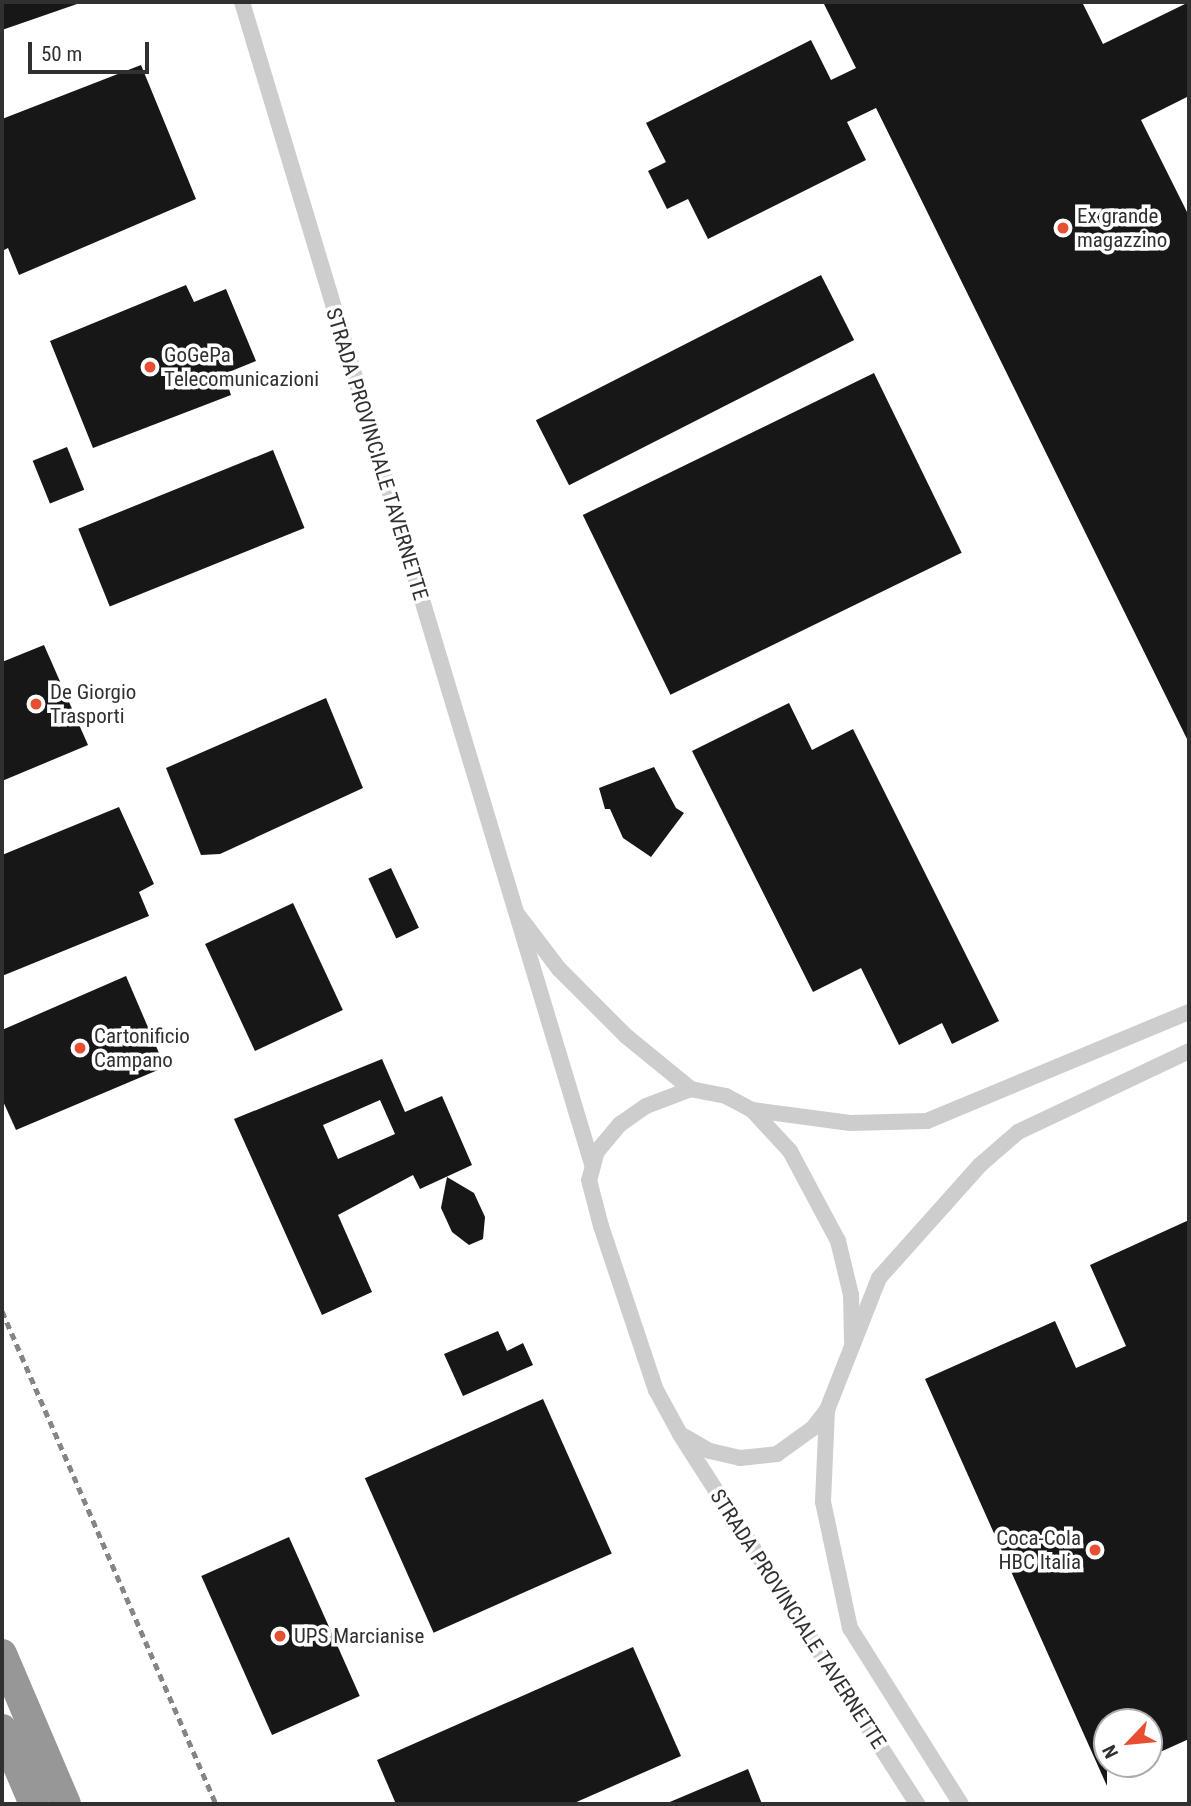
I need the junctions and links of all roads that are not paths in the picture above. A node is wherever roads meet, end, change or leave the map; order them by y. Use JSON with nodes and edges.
{"nodes":[{"id":1,"x":242,"y":2,"type":"edge"},
{"id":2,"x":511,"y":907,"type":"junction"},
{"id":3,"x":1189,"y":1012,"type":"edge"},
{"id":4,"x":1189,"y":1052,"type":"edge"},
{"id":5,"x":691,"y":1090,"type":"junction"},
{"id":6,"x":752,"y":1110,"type":"junction"},
{"id":7,"x":592,"y":1164,"type":"junction"},
{"id":8,"x":852,"y":1341,"type":"junction"},
{"id":9,"x":827,"y":1410,"type":"junction"},
{"id":10,"x":680,"y":1434,"type":"junction"},
{"id":11,"x":2,"y":1654,"type":"edge"},
{"id":12,"x":2,"y":1729,"type":"edge"},
{"id":13,"x":34,"y":1804,"type":"edge"},
{"id":14,"x":66,"y":1804,"type":"edge"},
{"id":15,"x":917,"y":1804,"type":"edge"},
{"id":16,"x":961,"y":1804,"type":"edge"}],
"edges":[{"from":1,"to":2,"type":"street","name":"STRADA PROVINCIALE TAVERNETTE"},
{"from":2,"to":5,"type":"street","name":"STRADA PROVINCIALE TAVERNETTE"},
{"from":2,"to":7,"type":"street","name":"STRADA PROVINCIALE TAVERNETTE"},
{"from":3,"to":6,"type":"street"},
{"from":4,"to":8,"type":"street"},
{"from":5,"to":6,"type":"street"},
{"from":5,"to":7,"type":"street"},
{"from":6,"to":8,"type":"street"},
{"from":7,"to":10,"type":"street","name":"STRADA PROVINCIALE TAVERNETTE"},
{"from":8,"to":9,"type":"street"},
{"from":9,"to":10,"type":"street"},
{"from":9,"to":16,"type":"street","name":"STRADA PROVINCIALE TAVERNETTE"},
{"from":10,"to":15,"type":"street","name":"STRADA PROVINCIALE TAVERNETTE"},
{"from":11,"to":14,"type":"highway"},
{"from":12,"to":13,"type":"highway"}]}
